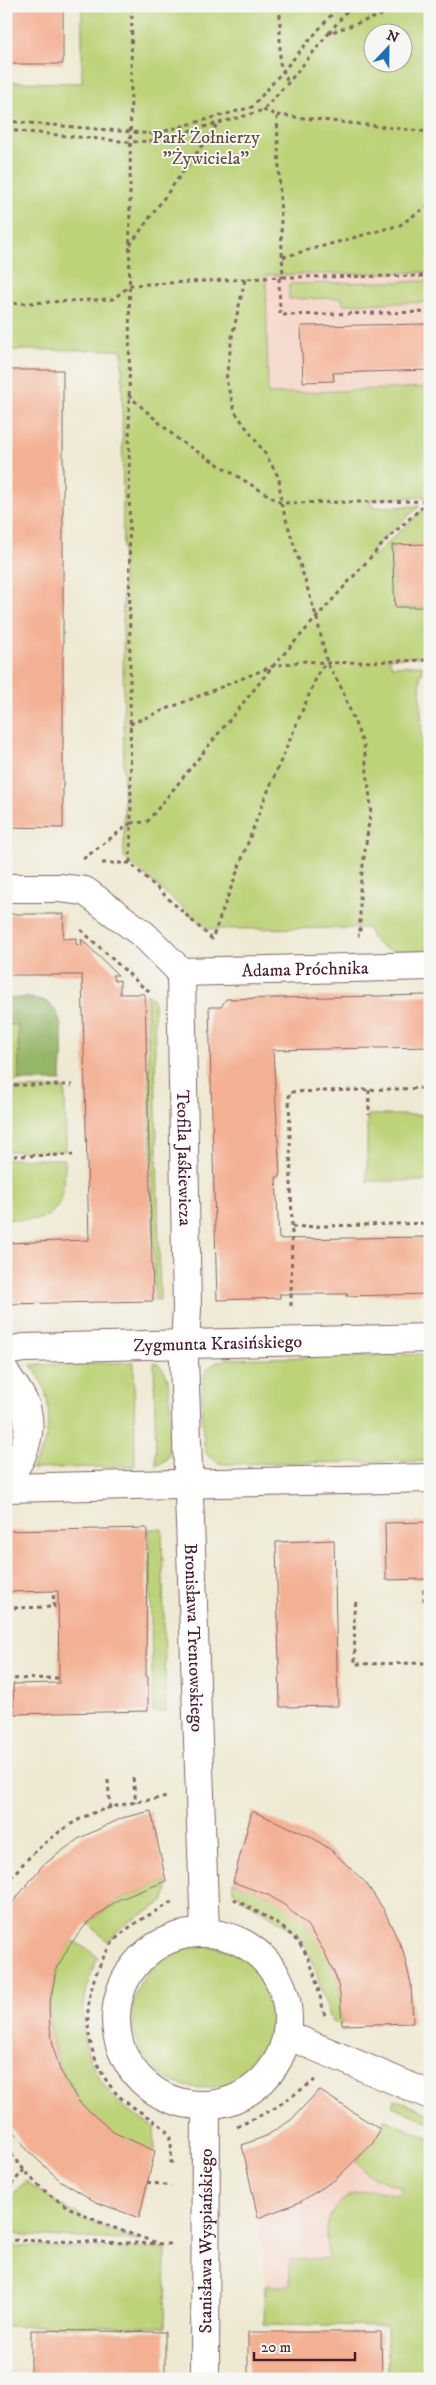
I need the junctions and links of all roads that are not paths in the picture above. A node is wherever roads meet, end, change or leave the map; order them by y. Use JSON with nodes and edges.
{"nodes":[{"id":1,"x":6,"y":888,"type":"edge"},
{"id":2,"x":430,"y":966,"type":"edge"},
{"id":3,"x":181,"y":972,"type":"junction"},
{"id":4,"x":430,"y":1338,"type":"edge"},
{"id":5,"x":185,"y":1344,"type":"junction"},
{"id":6,"x":6,"y":1350,"type":"edge"},
{"id":7,"x":6,"y":1374,"type":"edge"},
{"id":8,"x":6,"y":1476,"type":"edge"},
{"id":9,"x":430,"y":1478,"type":"edge"},
{"id":10,"x":189,"y":1484,"type":"junction"},
{"id":11,"x":6,"y":1488,"type":"edge"},
{"id":12,"x":205,"y":1932,"type":"junction"},
{"id":13,"x":287,"y":2035,"type":"junction"},
{"id":14,"x":430,"y":2095,"type":"edge"},
{"id":15,"x":206,"y":2105,"type":"junction"},
{"id":16,"x":205,"y":2379,"type":"edge"}],
"edges":[{"from":1,"to":3,"type":"street"},
{"from":2,"to":3,"type":"street","name":"Adama Próchnika"},
{"from":3,"to":5,"type":"street","name":"Teofila Jaśkiewicza"},
{"from":4,"to":5,"type":"street","name":"Zygmunta Krasińskiego"},
{"from":5,"to":6,"type":"street","name":"Zygmunta Krasińskiego"},
{"from":5,"to":10,"type":"street","name":"Bronisława Trentowskiego"},
{"from":7,"to":8,"type":"street"},
{"from":9,"to":10,"type":"street"},
{"from":10,"to":11,"type":"street"},
{"from":10,"to":12,"type":"street","name":"Bronisława Trentowskiego"},
{"from":12,"to":13,"type":"street"},
{"from":12,"to":15,"type":"street"},
{"from":13,"to":14,"type":"street"},
{"from":13,"to":15,"type":"street"},
{"from":15,"to":16,"type":"street","name":"Stanisława Wyspiańskiego"}]}
